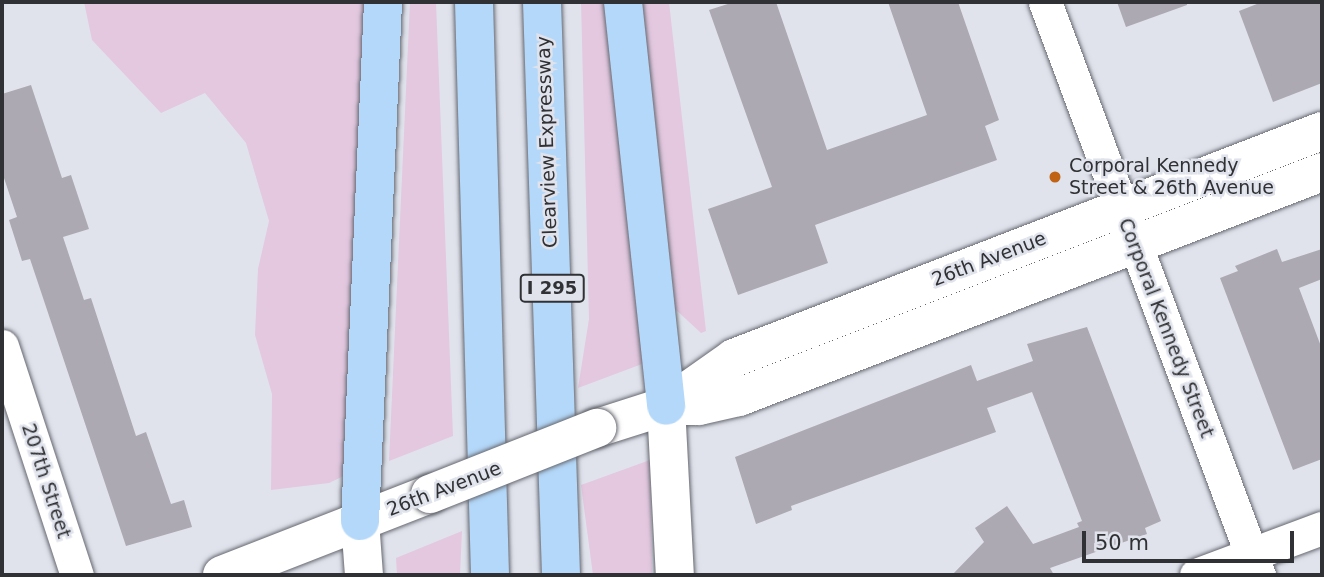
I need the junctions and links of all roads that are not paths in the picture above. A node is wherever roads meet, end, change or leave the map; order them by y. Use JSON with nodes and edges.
{"nodes":[{"id":1,"x":383,"y":2,"type":"edge"},
{"id":2,"x":474,"y":2,"type":"edge"},
{"id":3,"x":542,"y":2,"type":"edge"},
{"id":4,"x":623,"y":2,"type":"edge"},
{"id":5,"x":1045,"y":2,"type":"edge"},
{"id":6,"x":1322,"y":131,"type":"edge"},
{"id":7,"x":1322,"y":172,"type":"edge"},
{"id":8,"x":1120,"y":208,"type":"junction"},
{"id":9,"x":1135,"y":243,"type":"junction"},
{"id":10,"x":2,"y":346,"type":"edge"},
{"id":11,"x":666,"y":406,"type":"junction"},
{"id":12,"x":360,"y":521,"type":"junction"},
{"id":13,"x":1322,"y":528,"type":"edge"},
{"id":14,"x":1255,"y":565,"type":"edge"},
{"id":15,"x":77,"y":575,"type":"edge"},
{"id":16,"x":222,"y":575,"type":"edge"},
{"id":17,"x":364,"y":575,"type":"edge"},
{"id":18,"x":491,"y":575,"type":"edge"},
{"id":19,"x":561,"y":575,"type":"edge"},
{"id":20,"x":675,"y":575,"type":"edge"},
{"id":21,"x":1196,"y":575,"type":"edge"}],
"edges":[{"from":1,"to":12,"type":"highway"},
{"from":2,"to":18,"type":"highway"},
{"from":3,"to":19,"type":"highway","name":"Clearview Expressway","number":"I 295"},
{"from":4,"to":11,"type":"highway"},
{"from":5,"to":8,"type":"street","name":"Corporal Kennedy Street"},
{"from":6,"to":8,"type":"street","name":"26th Avenue"},
{"from":7,"to":9,"type":"street","name":"26th Avenue"},
{"from":8,"to":9,"type":"street","name":"Corporal Kennedy Street"},
{"from":8,"to":11,"type":"street","name":"26th Avenue"},
{"from":9,"to":11,"type":"street","name":"26th Avenue"},
{"from":9,"to":14,"type":"street","name":"Corporal Kennedy Street"},
{"from":10,"to":15,"type":"street","name":"207th Street"},
{"from":11,"to":12,"type":"street","name":"26th Avenue","bridge":true},
{"from":11,"to":20,"type":"street"},
{"from":12,"to":16,"type":"street","name":"26th Avenue"},
{"from":12,"to":17,"type":"street"},
{"from":13,"to":14,"type":"street"},
{"from":14,"to":21,"type":"street"}]}
